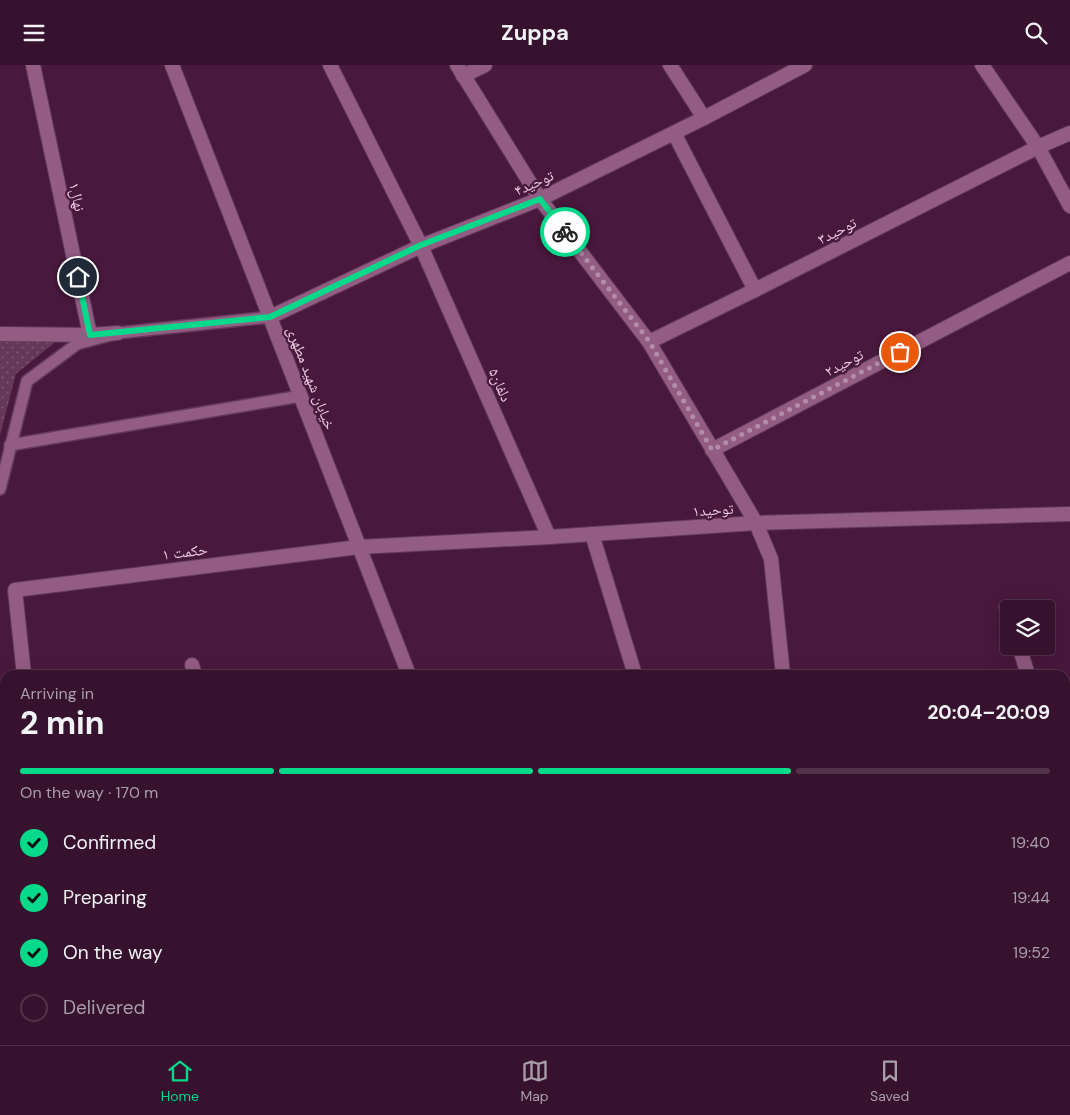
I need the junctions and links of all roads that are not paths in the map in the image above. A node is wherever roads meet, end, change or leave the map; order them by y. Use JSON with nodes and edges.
{"nodes":[{"id":1,"x":33,"y":65,"type":"edge"},
{"id":2,"x":172,"y":65,"type":"edge"},
{"id":3,"x":330,"y":65,"type":"edge"},
{"id":4,"x":485,"y":65,"type":"edge"},
{"id":5,"x":670,"y":65,"type":"edge"},
{"id":6,"x":805,"y":65,"type":"edge"},
{"id":7,"x":982,"y":65,"type":"edge"},
{"id":8,"x":460,"y":70,"type":"edge"},
{"id":9,"x":704,"y":118,"type":"junction"},
{"id":10,"x":674,"y":133,"type":"junction"},
{"id":11,"x":1070,"y":133,"type":"edge"},
{"id":12,"x":1038,"y":147,"type":"junction"},
{"id":13,"x":540,"y":199,"type":"junction"},
{"id":14,"x":1070,"y":206,"type":"edge"},
{"id":15,"x":421,"y":245,"type":"junction"},
{"id":16,"x":1070,"y":263,"type":"edge"},
{"id":17,"x":755,"y":290,"type":"junction"},
{"id":18,"x":270,"y":317,"type":"junction"},
{"id":19,"x":118,"y":333,"type":"junction"},
{"id":20,"x":0,"y":334,"type":"edge"},
{"id":21,"x":90,"y":335,"type":"junction"},
{"id":22,"x":649,"y":341,"type":"junction"},
{"id":23,"x":301,"y":396,"type":"junction"},
{"id":24,"x":10,"y":445,"type":"junction"},
{"id":25,"x":712,"y":450,"type":"junction"},
{"id":26,"x":0,"y":489,"type":"edge"},
{"id":27,"x":1070,"y":513,"type":"edge"},
{"id":28,"x":756,"y":523,"type":"junction"},
{"id":29,"x":592,"y":534,"type":"junction"},
{"id":30,"x":549,"y":537,"type":"junction"},
{"id":31,"x":359,"y":547,"type":"junction"},
{"id":32,"x":1022,"y":655,"type":"edge"},
{"id":33,"x":23,"y":670,"type":"edge"},
{"id":34,"x":407,"y":670,"type":"edge"},
{"id":35,"x":633,"y":670,"type":"edge"},
{"id":36,"x":782,"y":670,"type":"edge"},
{"id":37,"x":1026,"y":670,"type":"edge"}],
"edges":[{"from":1,"to":21,"type":"street","name":"نهال۱"},
{"from":2,"to":18,"type":"street","name":"خیابان شهید مطهری"},
{"from":3,"to":15,"type":"street","name":"دلفان۵"},
{"from":4,"to":8,"type":"street"},
{"from":5,"to":9,"type":"street"},
{"from":6,"to":9,"type":"street","name":"توحید۴"},
{"from":7,"to":12,"type":"street"},
{"from":8,"to":13,"type":"street"},
{"from":9,"to":10,"type":"street","name":"توحید۴"},
{"from":10,"to":13,"type":"street","name":"توحید۴"},
{"from":10,"to":17,"type":"street"},
{"from":11,"to":12,"type":"street","name":"توحید۳"},
{"from":12,"to":14,"type":"street"},
{"from":12,"to":17,"type":"street","name":"توحید۳"},
{"from":13,"to":15,"type":"street","name":"توحید۴"},
{"from":13,"to":22,"type":"street"},
{"from":15,"to":18,"type":"street","name":"توحید۴"},
{"from":15,"to":30,"type":"street","name":"دلفان۵"},
{"from":16,"to":25,"type":"street","name":"توحید۲"},
{"from":17,"to":22,"type":"street","name":"توحید۳"},
{"from":18,"to":19,"type":"lane"},
{"from":18,"to":23,"type":"street","name":"خیابان شهید مطهری"},
{"from":19,"to":21,"type":"street"},
{"from":19,"to":24,"type":"lane"},
{"from":20,"to":21,"type":"street"},
{"from":22,"to":25,"type":"street"},
{"from":23,"to":24,"type":"lane"},
{"from":23,"to":31,"type":"street","name":"خیابان شهید مطهری"},
{"from":24,"to":26,"type":"lane"},
{"from":25,"to":28,"type":"street"},
{"from":27,"to":28,"type":"street","name":"توحید۱"},
{"from":28,"to":29,"type":"street","name":"توحید۱"},
{"from":28,"to":36,"type":"street"},
{"from":29,"to":30,"type":"street","name":"توحید۱"},
{"from":29,"to":35,"type":"street"},
{"from":30,"to":31,"type":"street","name":"توحید۱"},
{"from":31,"to":33,"type":"street","name":"حکمت ۱"},
{"from":31,"to":34,"type":"street","name":"خیابان شهید مطهری"},
{"from":32,"to":37,"type":"street"}]}
